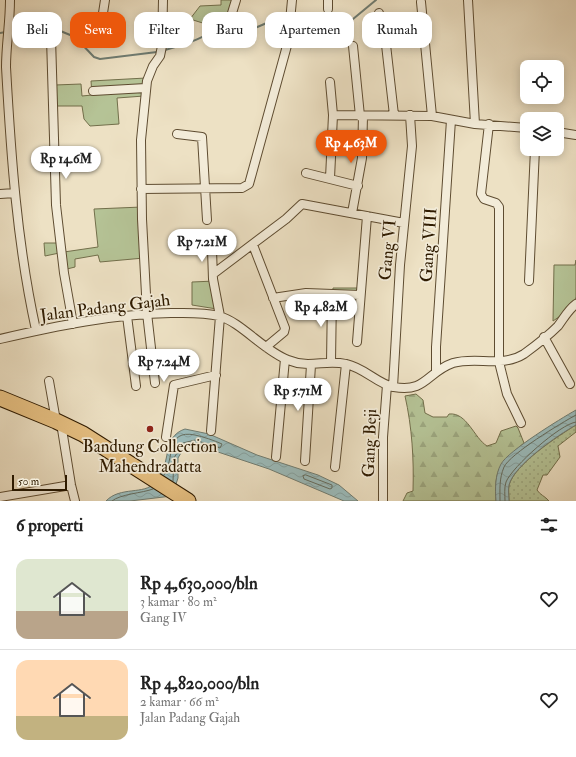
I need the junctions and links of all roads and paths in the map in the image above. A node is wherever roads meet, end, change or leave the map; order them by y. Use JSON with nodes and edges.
{"nodes":[{"id":1,"x":10,"y":0,"type":"edge"},
{"id":2,"x":105,"y":0,"type":"edge"},
{"id":3,"x":163,"y":0,"type":"edge"},
{"id":4,"x":236,"y":0,"type":"edge"},
{"id":5,"x":292,"y":0,"type":"edge"},
{"id":6,"x":328,"y":0,"type":"edge"},
{"id":7,"x":468,"y":0,"type":"edge"},
{"id":8,"x":422,"y":2,"type":"dead end"},
{"id":9,"x":328,"y":9,"type":"dead end"},
{"id":10,"x":104,"y":12,"type":"dead end"},
{"id":11,"x":232,"y":12,"type":"edge"},
{"id":12,"x":51,"y":48,"type":"edge"},
{"id":13,"x":353,"y":48,"type":"edge"},
{"id":14,"x":386,"y":48,"type":"edge"},
{"id":15,"x":330,"y":82,"type":"dead end"},
{"id":16,"x":146,"y":88,"type":"junction"},
{"id":17,"x":94,"y":91,"type":"dead end"},
{"id":18,"x":333,"y":115,"type":"junction"},
{"id":19,"x":394,"y":115,"type":"junction"},
{"id":20,"x":410,"y":115,"type":"junction"},
{"id":21,"x":361,"y":116,"type":"junction"},
{"id":22,"x":432,"y":116,"type":"junction"},
{"id":23,"x":451,"y":120,"type":"junction"},
{"id":24,"x":475,"y":124,"type":"junction"},
{"id":25,"x":489,"y":124,"type":"junction"},
{"id":26,"x":520,"y":127,"type":"edge"},
{"id":27,"x":564,"y":133,"type":"edge"},
{"id":28,"x":177,"y":134,"type":"dead end"},
{"id":29,"x":576,"y":135,"type":"edge"},
{"id":30,"x":535,"y":156,"type":"edge"},
{"id":31,"x":306,"y":173,"type":"dead end"},
{"id":32,"x":330,"y":178,"type":"junction"},
{"id":33,"x":358,"y":186,"type":"junction"},
{"id":34,"x":206,"y":188,"type":"junction"},
{"id":35,"x":141,"y":189,"type":"junction"},
{"id":36,"x":15,"y":193,"type":"junction"},
{"id":37,"x":0,"y":194,"type":"edge"},
{"id":38,"x":352,"y":213,"type":"junction"},
{"id":39,"x":367,"y":216,"type":"junction"},
{"id":40,"x":207,"y":220,"type":"dead end"},
{"id":41,"x":404,"y":223,"type":"junction"},
{"id":42,"x":253,"y":244,"type":"junction"},
{"id":43,"x":212,"y":250,"type":"dead end"},
{"id":44,"x":213,"y":274,"type":"junction"},
{"id":45,"x":529,"y":281,"type":"dead end"},
{"id":46,"x":332,"y":295,"type":"junction"},
{"id":47,"x":360,"y":295,"type":"junction"},
{"id":48,"x":273,"y":298,"type":"junction"},
{"id":49,"x":576,"y":304,"type":"edge"},
{"id":50,"x":148,"y":313,"type":"junction"},
{"id":51,"x":127,"y":316,"type":"junction"},
{"id":52,"x":220,"y":316,"type":"junction"},
{"id":53,"x":73,"y":324,"type":"junction"},
{"id":54,"x":36,"y":330,"type":"junction"},
{"id":55,"x":544,"y":337,"type":"junction"},
{"id":56,"x":0,"y":339,"type":"edge"},
{"id":57,"x":357,"y":342,"type":"dead end"},
{"id":58,"x":266,"y":347,"type":"junction"},
{"id":59,"x":286,"y":359,"type":"junction"},
{"id":60,"x":331,"y":362,"type":"junction"},
{"id":61,"x":499,"y":362,"type":"junction"},
{"id":62,"x":346,"y":364,"type":"junction"},
{"id":63,"x":311,"y":365,"type":"junction"},
{"id":64,"x":436,"y":372,"type":"junction"},
{"id":65,"x":216,"y":375,"type":"junction"},
{"id":66,"x":49,"y":381,"type":"dead end"},
{"id":67,"x":155,"y":383,"type":"dead end"},
{"id":68,"x":570,"y":384,"type":"dead end"},
{"id":69,"x":136,"y":386,"type":"dead end"},
{"id":70,"x":390,"y":386,"type":"junction"},
{"id":71,"x":0,"y":398,"type":"edge"},
{"id":72,"x":58,"y":422,"type":"junction"},
{"id":73,"x":521,"y":423,"type":"dead end"},
{"id":74,"x":211,"y":431,"type":"dead end"},
{"id":75,"x":166,"y":438,"type":"dead end"},
{"id":76,"x":276,"y":457,"type":"dead end"},
{"id":77,"x":305,"y":461,"type":"dead end"},
{"id":78,"x":335,"y":467,"type":"dead end"},
{"id":79,"x":71,"y":485,"type":"junction"},
{"id":80,"x":0,"y":497,"type":"edge"},
{"id":81,"x":184,"y":499,"type":"edge"},
{"id":82,"x":75,"y":501,"type":"edge"},
{"id":83,"x":383,"y":501,"type":"edge"}],
"edges":[{"from":1,"to":36,"type":"street"},
{"from":2,"to":10,"type":"street"},
{"from":3,"to":16,"type":"street"},
{"from":4,"to":11,"type":"street"},
{"from":5,"to":34,"type":"street"},
{"from":6,"to":9,"type":"street"},
{"from":7,"to":24,"type":"street"},
{"from":8,"to":22,"type":"street"},
{"from":12,"to":53,"type":"street"},
{"from":13,"to":21,"type":"street"},
{"from":14,"to":19,"type":"street"},
{"from":15,"to":18,"type":"street"},
{"from":16,"to":17,"type":"street"},
{"from":16,"to":35,"type":"street"},
{"from":18,"to":21,"type":"street"},
{"from":18,"to":32,"type":"street"},
{"from":19,"to":20,"type":"street"},
{"from":19,"to":21,"type":"street"},
{"from":20,"to":22,"type":"street"},
{"from":20,"to":41,"type":"street","name":"Gang VI"},
{"from":21,"to":33,"type":"street"},
{"from":22,"to":23,"type":"street"},
{"from":23,"to":24,"type":"street"},
{"from":23,"to":64,"type":"street","name":"Gang VIII"},
{"from":24,"to":25,"type":"street"},
{"from":25,"to":26,"type":"street"},
{"from":25,"to":61,"type":"street"},
{"from":27,"to":29,"type":"street"},
{"from":28,"to":34,"type":"street"},
{"from":30,"to":45,"type":"street"},
{"from":31,"to":32,"type":"street"},
{"from":32,"to":33,"type":"street"},
{"from":33,"to":38,"type":"street"},
{"from":34,"to":35,"type":"street"},
{"from":34,"to":40,"type":"street"},
{"from":35,"to":50,"type":"street"},
{"from":36,"to":37,"type":"street"},
{"from":36,"to":54,"type":"street"},
{"from":38,"to":39,"type":"street"},
{"from":38,"to":42,"type":"street"},
{"from":39,"to":41,"type":"street"},
{"from":39,"to":47,"type":"street"},
{"from":41,"to":70,"type":"street","name":"Gang VI"},
{"from":42,"to":44,"type":"street"},
{"from":42,"to":48,"type":"street"},
{"from":43,"to":44,"type":"street"},
{"from":44,"to":52,"type":"street"},
{"from":46,"to":47,"type":"street"},
{"from":46,"to":48,"type":"street"},
{"from":46,"to":60,"type":"street"},
{"from":47,"to":57,"type":"street"},
{"from":48,"to":58,"type":"street"},
{"from":49,"to":55,"type":"street"},
{"from":50,"to":51,"type":"street","name":"Jalan Padang Gajah"},
{"from":50,"to":52,"type":"street","name":"Jalan Padang Gajah"},
{"from":50,"to":67,"type":"street"},
{"from":51,"to":53,"type":"street","name":"Jalan Padang Gajah"},
{"from":51,"to":69,"type":"street"},
{"from":52,"to":58,"type":"street","name":"Jalan Padang Gajah"},
{"from":52,"to":65,"type":"street"},
{"from":53,"to":54,"type":"street","name":"Jalan Padang Gajah"},
{"from":54,"to":56,"type":"street","name":"Jalan Padang Gajah"},
{"from":55,"to":61,"type":"street"},
{"from":55,"to":68,"type":"street"},
{"from":58,"to":59,"type":"street","name":"Jalan Padang Gajah"},
{"from":59,"to":63,"type":"street","name":"Jalan Padang Gajah"},
{"from":59,"to":76,"type":"street"},
{"from":60,"to":62,"type":"street","name":"Jalan Padang Gajah"},
{"from":60,"to":63,"type":"street","name":"Jalan Padang Gajah"},
{"from":61,"to":64,"type":"street"},
{"from":61,"to":73,"type":"street"},
{"from":62,"to":70,"type":"street","name":"Jalan Padang Gajah"},
{"from":62,"to":78,"type":"street"},
{"from":63,"to":77,"type":"street"},
{"from":64,"to":70,"type":"street"},
{"from":65,"to":74,"type":"street"},
{"from":65,"to":75,"type":"street"},
{"from":66,"to":72,"type":"street"},
{"from":70,"to":83,"type":"street","name":"Gang Beji"},
{"from":71,"to":72,"type":"highway"},
{"from":72,"to":79,"type":"street"},
{"from":72,"to":81,"type":"highway"},
{"from":79,"to":80,"type":"street"},
{"from":79,"to":82,"type":"street"}]}
